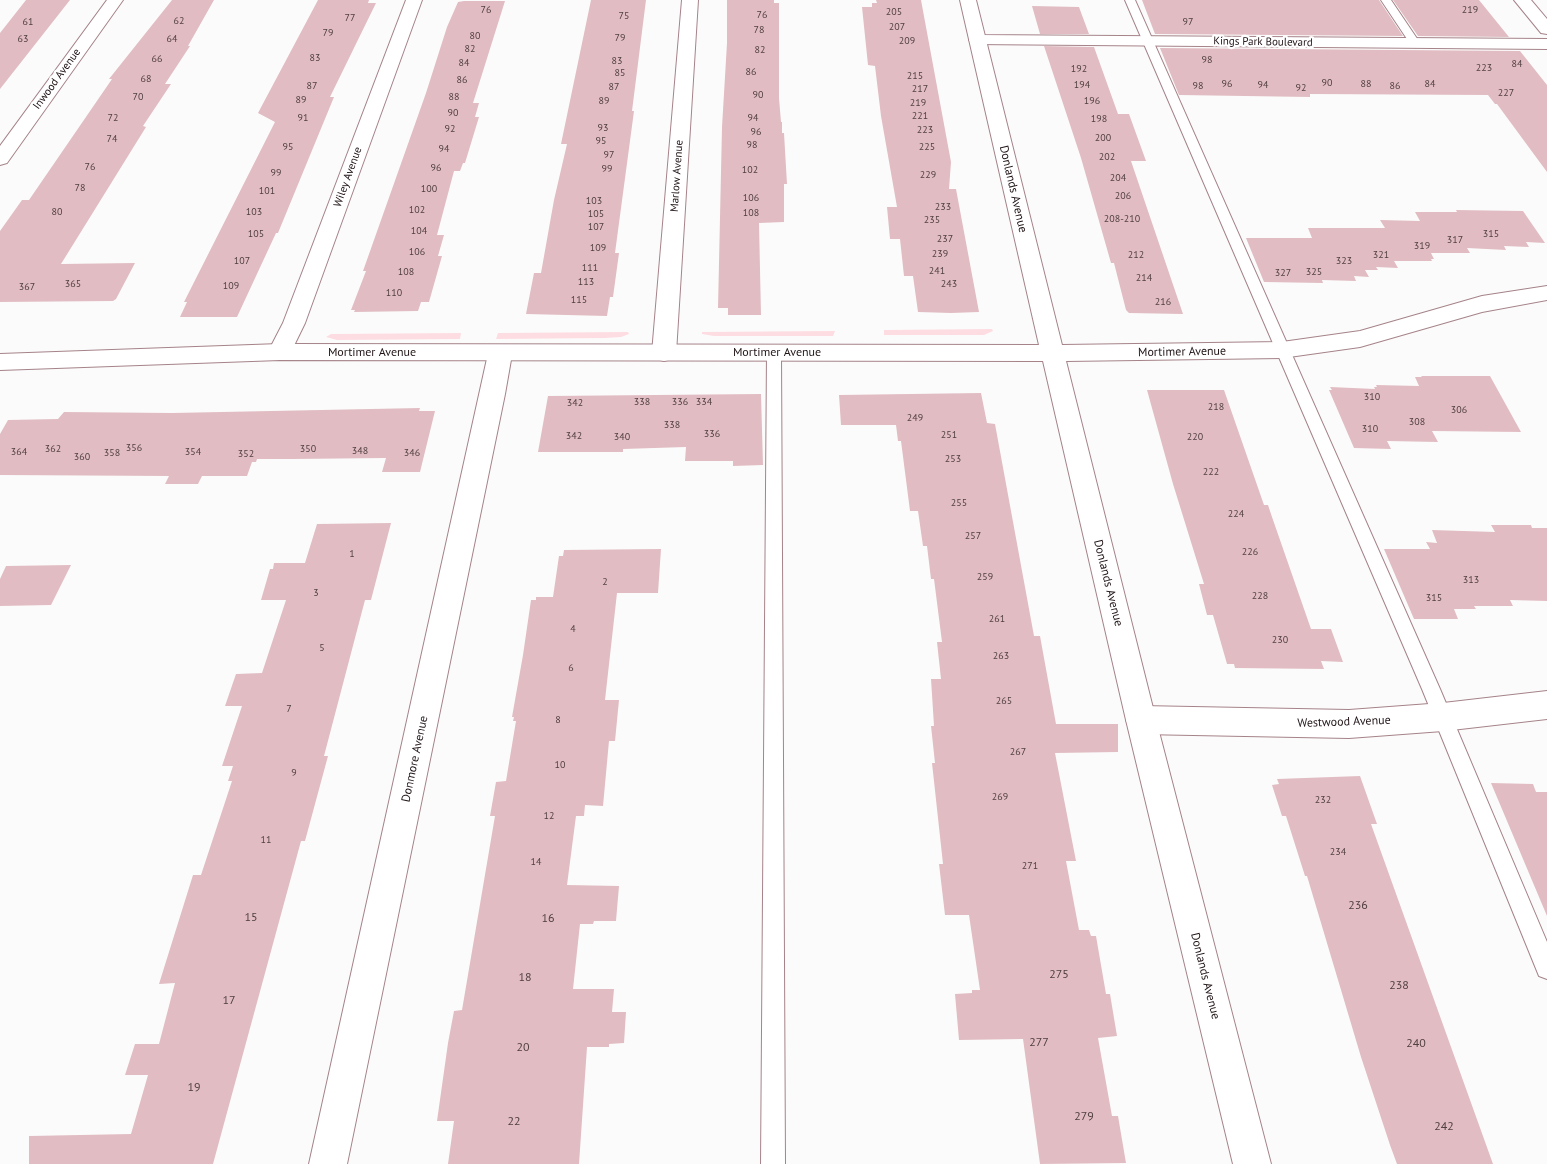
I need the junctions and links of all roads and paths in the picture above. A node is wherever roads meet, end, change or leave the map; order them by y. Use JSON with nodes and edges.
{"nodes":[{"id":1,"x":115,"y":0,"type":"edge"},
{"id":2,"x":414,"y":0,"type":"edge"},
{"id":3,"x":690,"y":0,"type":"edge"},
{"id":4,"x":968,"y":0,"type":"edge"},
{"id":5,"x":1130,"y":0,"type":"edge"},
{"id":6,"x":1386,"y":0,"type":"edge"},
{"id":7,"x":1522,"y":0,"type":"edge"},
{"id":8,"x":1547,"y":29,"type":"edge"},
{"id":9,"x":978,"y":40,"type":"junction"},
{"id":10,"x":1148,"y":41,"type":"junction"},
{"id":11,"x":1416,"y":43,"type":"junction"},
{"id":12,"x":1547,"y":44,"type":"edge"},
{"id":13,"x":0,"y":159,"type":"edge"},
{"id":14,"x":1547,"y":294,"type":"edge"},
{"id":15,"x":1282,"y":350,"type":"junction"},
{"id":16,"x":280,"y":352,"type":"junction"},
{"id":17,"x":664,"y":353,"type":"junction"},
{"id":18,"x":774,"y":353,"type":"junction"},
{"id":19,"x":1053,"y":353,"type":"junction"},
{"id":20,"x":500,"y":354,"type":"junction"},
{"id":21,"x":0,"y":362,"type":"edge"},
{"id":22,"x":1547,"y":705,"type":"edge"},
{"id":23,"x":1443,"y":717,"type":"junction"},
{"id":24,"x":1141,"y":720,"type":"junction"},
{"id":25,"x":1547,"y":968,"type":"edge"},
{"id":26,"x":328,"y":1164,"type":"edge"},
{"id":27,"x":773,"y":1164,"type":"edge"},
{"id":28,"x":1252,"y":1164,"type":"edge"}],
"edges":[{"from":1,"to":13,"type":"street","name":"Inwood Avenue"},
{"from":2,"to":16,"type":"street","name":"Wiley Avenue"},
{"from":3,"to":17,"type":"street","name":"Marlow Avenue"},
{"from":4,"to":9,"type":"street","name":"Donlands Avenue"},
{"from":5,"to":10,"type":"lane"},
{"from":6,"to":11,"type":"lane"},
{"from":7,"to":8,"type":"street"},
{"from":9,"to":10,"type":"street","name":"Kings Park Boulevard"},
{"from":9,"to":19,"type":"street","name":"Donlands Avenue"},
{"from":10,"to":11,"type":"street","name":"Kings Park Boulevard"},
{"from":10,"to":15,"type":"lane"},
{"from":11,"to":12,"type":"street","name":"Kings Park Boulevard"},
{"from":14,"to":15,"type":"street","name":"Mortimer Avenue"},
{"from":15,"to":19,"type":"street","name":"Mortimer Avenue"},
{"from":15,"to":23,"type":"lane"},
{"from":16,"to":20,"type":"street","name":"Mortimer Avenue"},
{"from":16,"to":21,"type":"street","name":"Mortimer Avenue"},
{"from":17,"to":18,"type":"street","name":"Mortimer Avenue"},
{"from":17,"to":20,"type":"street","name":"Mortimer Avenue"},
{"from":18,"to":19,"type":"street","name":"Mortimer Avenue"},
{"from":18,"to":27,"type":"lane"},
{"from":19,"to":24,"type":"street","name":"Donlands Avenue"},
{"from":20,"to":26,"type":"street","name":"Donmore Avenue"},
{"from":22,"to":23,"type":"street","name":"Westwood Avenue"},
{"from":23,"to":24,"type":"street","name":"Westwood Avenue"},
{"from":23,"to":25,"type":"lane"},
{"from":24,"to":28,"type":"street","name":"Donlands Avenue"}]}
